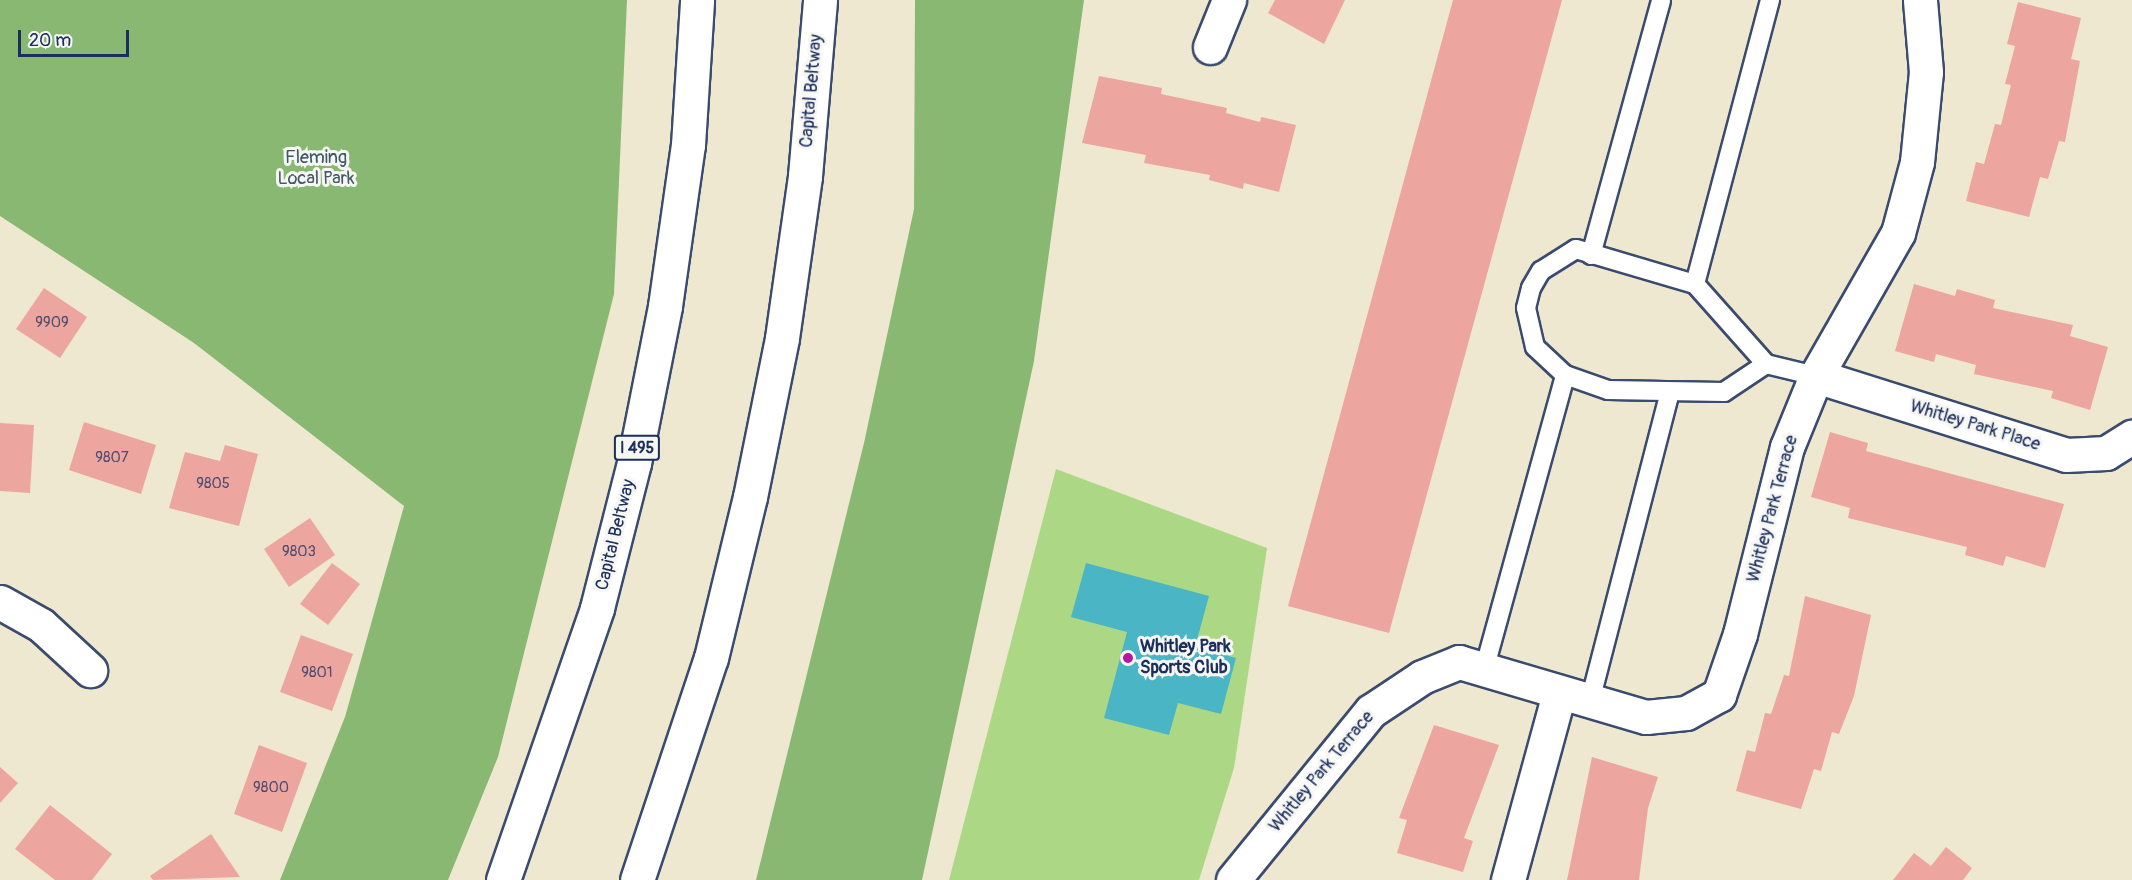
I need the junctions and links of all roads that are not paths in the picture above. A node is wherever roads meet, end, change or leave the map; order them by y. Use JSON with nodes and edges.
{"nodes":[{"id":1,"x":697,"y":0,"type":"edge"},
{"id":2,"x":820,"y":0,"type":"edge"},
{"id":3,"x":1229,"y":0,"type":"edge"},
{"id":4,"x":1661,"y":0,"type":"edge"},
{"id":5,"x":1770,"y":0,"type":"edge"},
{"id":6,"x":1920,"y":0,"type":"edge"},
{"id":7,"x":1210,"y":47,"type":"dead end"},
{"id":8,"x":1591,"y":255,"type":"junction"},
{"id":9,"x":1695,"y":284,"type":"junction"},
{"id":10,"x":1766,"y":364,"type":"junction"},
{"id":11,"x":1565,"y":375,"type":"junction"},
{"id":12,"x":1816,"y":376,"type":"junction"},
{"id":13,"x":1670,"y":392,"type":"junction"},
{"id":14,"x":2132,"y":437,"type":"edge"},
{"id":15,"x":0,"y":602,"type":"edge"},
{"id":16,"x":90,"y":670,"type":"dead end"},
{"id":17,"x":1484,"y":670,"type":"junction"},
{"id":18,"x":1574,"y":697,"type":"junction"},
{"id":19,"x":503,"y":880,"type":"edge"},
{"id":20,"x":637,"y":880,"type":"edge"},
{"id":21,"x":1233,"y":880,"type":"edge"},
{"id":22,"x":1508,"y":880,"type":"edge"}],
"edges":[{"from":1,"to":19,"type":"main road","name":"Capital Beltway","number":"I 495"},
{"from":2,"to":20,"type":"main road","name":"Capital Beltway"},
{"from":3,"to":7,"type":"main road"},
{"from":4,"to":8,"type":"lane"},
{"from":5,"to":9,"type":"lane"},
{"from":6,"to":12,"type":"main road","name":"Whitley Park Terrace"},
{"from":8,"to":9,"type":"lane"},
{"from":8,"to":11,"type":"lane"},
{"from":9,"to":10,"type":"lane"},
{"from":10,"to":12,"type":"lane"},
{"from":10,"to":13,"type":"lane"},
{"from":11,"to":13,"type":"lane"},
{"from":11,"to":17,"type":"lane"},
{"from":12,"to":14,"type":"main road","name":"Whitley Park Place"},
{"from":12,"to":18,"type":"main road","name":"Whitley Park Terrace"},
{"from":13,"to":18,"type":"lane"},
{"from":15,"to":16,"type":"main road"},
{"from":17,"to":18,"type":"main road","name":"Whitley Park Terrace"},
{"from":17,"to":21,"type":"main road","name":"Whitley Park Terrace"},
{"from":18,"to":22,"type":"main road"}]}
